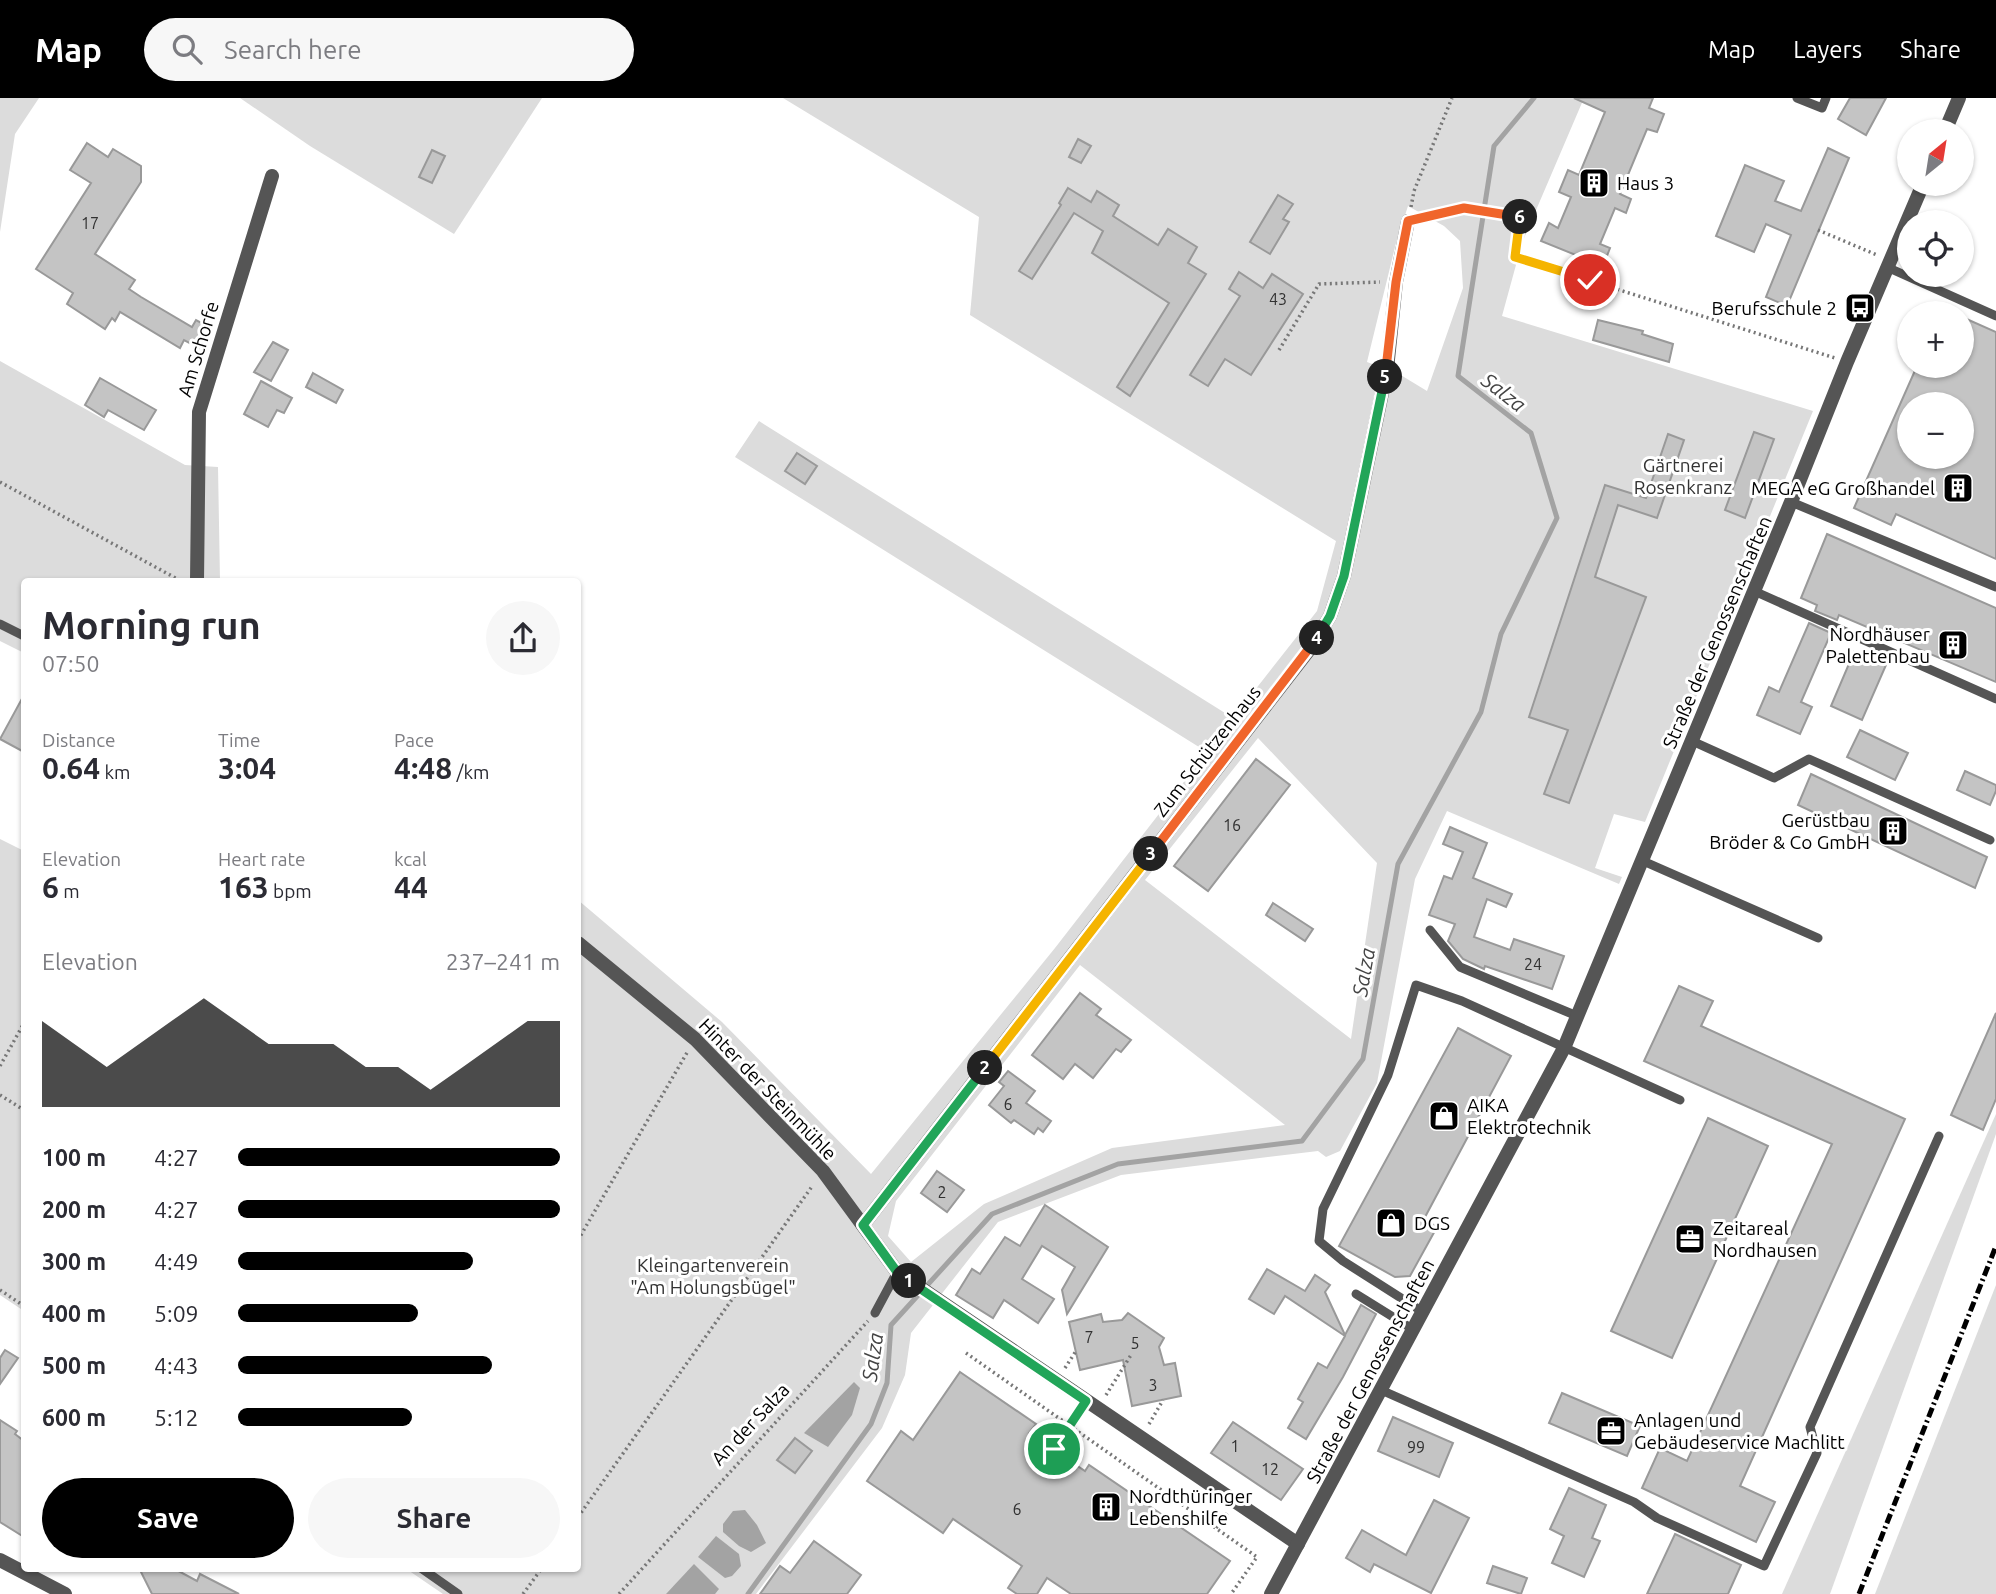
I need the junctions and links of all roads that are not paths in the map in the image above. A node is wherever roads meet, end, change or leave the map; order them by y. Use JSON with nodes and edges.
{"nodes":[{"id":1,"x":1797,"y":98,"type":"edge"},
{"id":2,"x":1826,"y":98,"type":"edge"},
{"id":3,"x":1959,"y":98,"type":"edge"},
{"id":4,"x":1950,"y":119,"type":"edge"},
{"id":5,"x":272,"y":176,"type":"dead end"},
{"id":6,"x":1918,"y":196,"type":"edge"},
{"id":7,"x":1408,"y":221,"type":"road end"},
{"id":8,"x":1890,"y":265,"type":"junction"},
{"id":9,"x":1996,"y":316,"type":"edge"},
{"id":10,"x":1791,"y":502,"type":"junction"},
{"id":11,"x":197,"y":578,"type":"edge"},
{"id":12,"x":1996,"y":587,"type":"edge"},
{"id":13,"x":1754,"y":591,"type":"junction"},
{"id":14,"x":0,"y":624,"type":"edge"},
{"id":15,"x":21,"y":634,"type":"edge"},
{"id":16,"x":1996,"y":699,"type":"edge"},
{"id":17,"x":1692,"y":741,"type":"junction"},
{"id":18,"x":1990,"y":840,"type":"dead end"},
{"id":19,"x":1643,"y":861,"type":"junction"},
{"id":20,"x":1430,"y":930,"type":"dead end"},
{"id":21,"x":1818,"y":939,"type":"dead end"},
{"id":22,"x":581,"y":945,"type":"edge"},
{"id":23,"x":1577,"y":1016,"type":"junction"},
{"id":24,"x":1563,"y":1048,"type":"junction"},
{"id":25,"x":1680,"y":1100,"type":"dead end"},
{"id":26,"x":1939,"y":1136,"type":"dead end"},
{"id":27,"x":863,"y":1225,"type":"junction"},
{"id":28,"x":897,"y":1272,"type":"junction"},
{"id":29,"x":1356,"y":1294,"type":"dead end"},
{"id":30,"x":1423,"y":1312,"type":"junction"},
{"id":31,"x":875,"y":1313,"type":"road end"},
{"id":32,"x":1414,"y":1330,"type":"junction"},
{"id":33,"x":1381,"y":1390,"type":"junction"},
{"id":34,"x":1298,"y":1544,"type":"junction"},
{"id":35,"x":0,"y":1560,"type":"edge"},
{"id":36,"x":21,"y":1571,"type":"edge"},
{"id":37,"x":23,"y":1572,"type":"edge"},
{"id":38,"x":427,"y":1572,"type":"edge"},
{"id":39,"x":65,"y":1594,"type":"edge"},
{"id":40,"x":458,"y":1594,"type":"edge"},
{"id":41,"x":1271,"y":1594,"type":"edge"}],
"edges":[{"from":1,"to":2,"type":"lane"},
{"from":3,"to":4,"type":"street"},
{"from":5,"to":11,"type":"street","name":"Am Schorfe"},
{"from":6,"to":8,"type":"street","name":"Straße der Genossenschaften"},
{"from":7,"to":27,"type":"street","name":"Zum Schützenhaus"},
{"from":8,"to":9,"type":"lane"},
{"from":8,"to":10,"type":"street","name":"Straße der Genossenschaften"},
{"from":10,"to":12,"type":"lane"},
{"from":10,"to":13,"type":"street","name":"Straße der Genossenschaften"},
{"from":13,"to":16,"type":"lane"},
{"from":13,"to":17,"type":"street","name":"Straße der Genossenschaften"},
{"from":14,"to":15,"type":"lane"},
{"from":17,"to":18,"type":"lane"},
{"from":17,"to":19,"type":"street","name":"Straße der Genossenschaften"},
{"from":19,"to":21,"type":"lane"},
{"from":19,"to":23,"type":"street","name":"Straße der Genossenschaften"},
{"from":20,"to":23,"type":"lane"},
{"from":22,"to":27,"type":"street","name":"Hinter der Steinmühle"},
{"from":23,"to":24,"type":"street","name":"Straße der Genossenschaften"},
{"from":24,"to":25,"type":"lane"},
{"from":24,"to":30,"type":"street","name":"Straße der Genossenschaften"},
{"from":24,"to":30,"type":"lane"},
{"from":26,"to":33,"type":"lane"},
{"from":27,"to":28,"type":"street","name":"Hinter der Steinmühle"},
{"from":28,"to":31,"type":"lane"},
{"from":28,"to":34,"type":"street","name":"Hinter der Steinmühle"},
{"from":29,"to":32,"type":"lane"},
{"from":30,"to":32,"type":"street","name":"Straße der Genossenschaften"},
{"from":32,"to":33,"type":"street","name":"Straße der Genossenschaften"},
{"from":33,"to":34,"type":"street","name":"Straße der Genossenschaften"},
{"from":34,"to":41,"type":"street","name":"Straße der Genossenschaften"},
{"from":35,"to":36,"type":"street"},
{"from":37,"to":39,"type":"street"},
{"from":38,"to":40,"type":"lane"}]}
